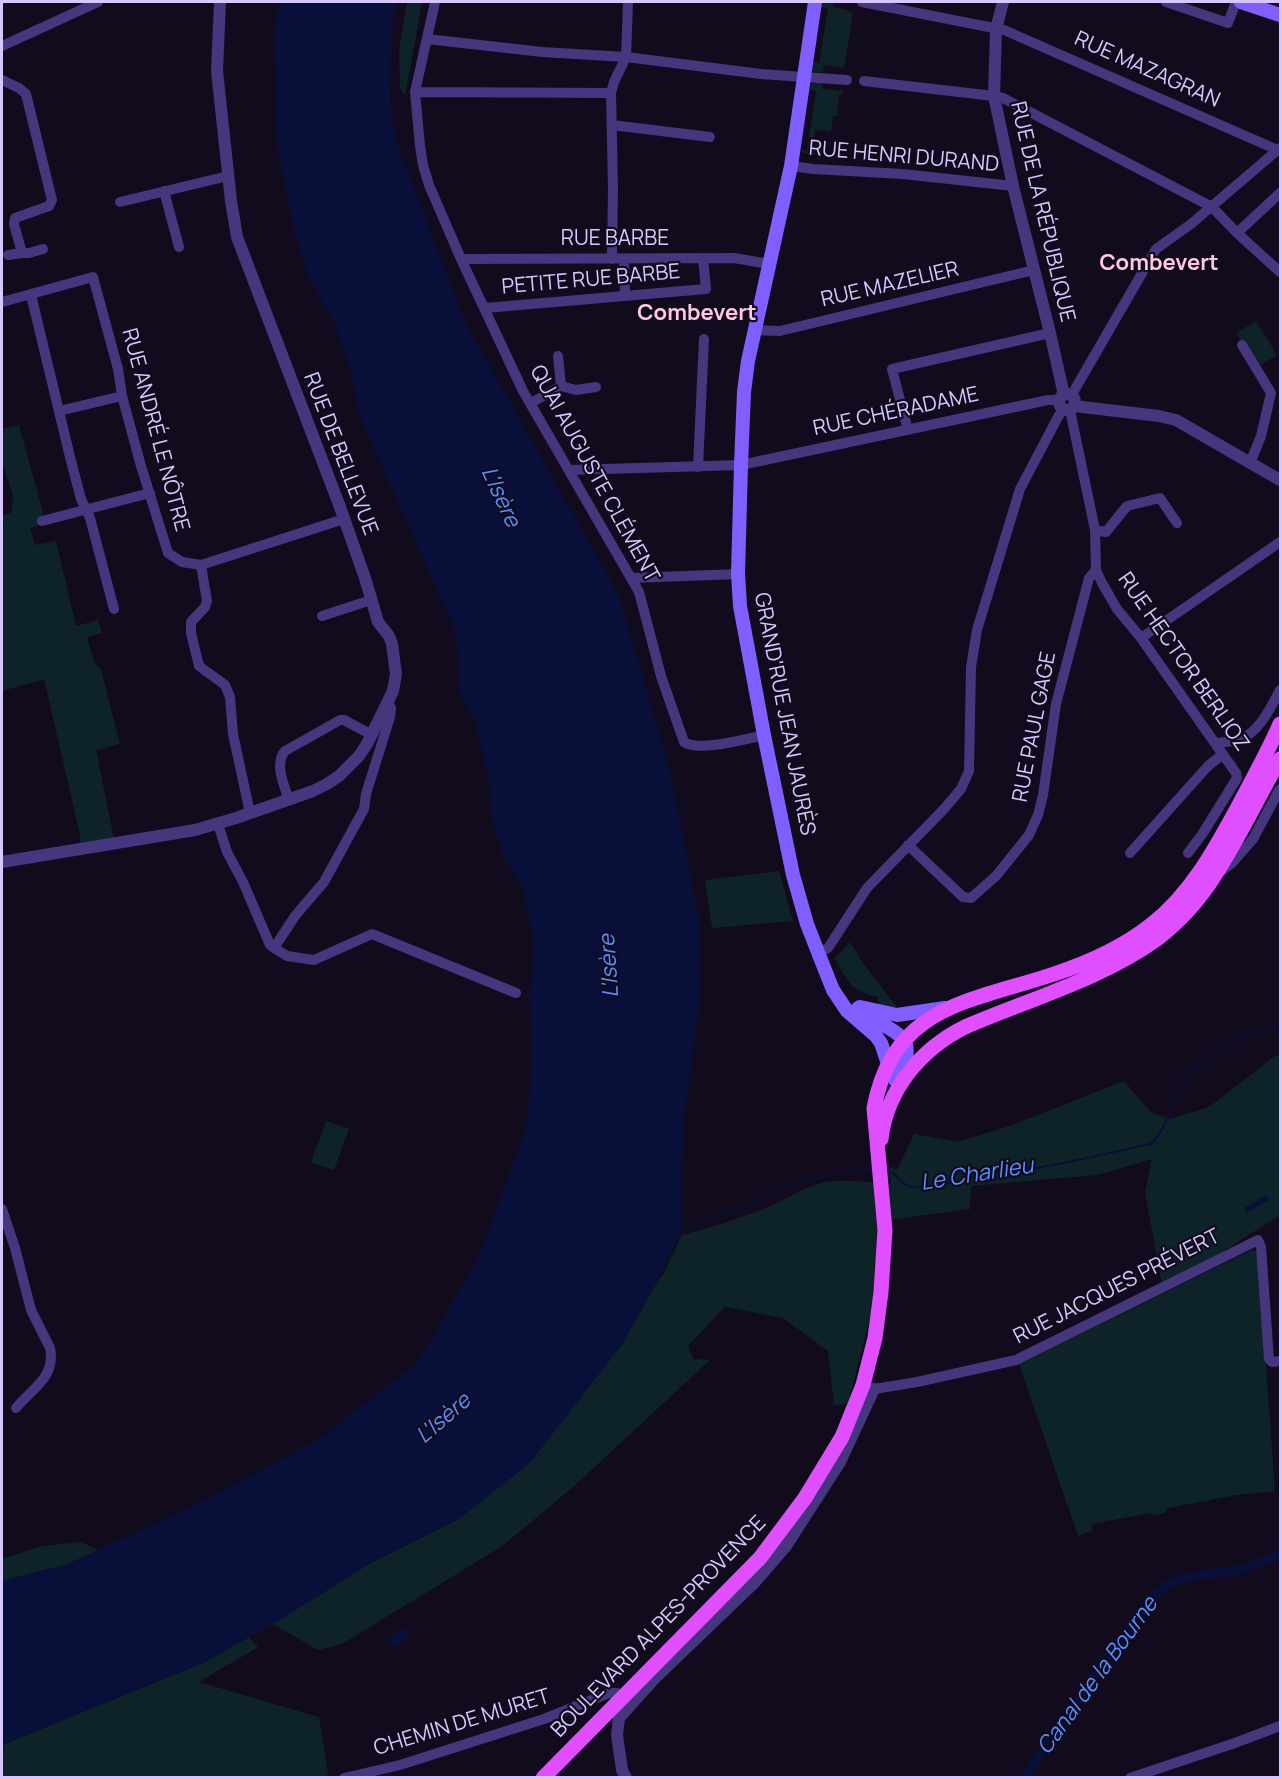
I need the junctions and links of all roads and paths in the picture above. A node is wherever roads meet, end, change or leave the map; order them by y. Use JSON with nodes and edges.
{"nodes":[{"id":1,"x":98,"y":2,"type":"edge"},
{"id":2,"x":220,"y":2,"type":"edge"},
{"id":3,"x":435,"y":2,"type":"edge"},
{"id":4,"x":628,"y":2,"type":"edge"},
{"id":5,"x":815,"y":2,"type":"edge"},
{"id":6,"x":820,"y":2,"type":"edge"},
{"id":7,"x":862,"y":2,"type":"edge"},
{"id":8,"x":1003,"y":2,"type":"edge"},
{"id":9,"x":1166,"y":2,"type":"edge"},
{"id":10,"x":1236,"y":2,"type":"edge"},
{"id":11,"x":1241,"y":2,"type":"edge"},
{"id":12,"x":1281,"y":15,"type":"edge"},
{"id":13,"x":996,"y":29,"type":"junction"},
{"id":14,"x":427,"y":39,"type":"junction"},
{"id":15,"x":2,"y":46,"type":"edge"},
{"id":16,"x":626,"y":57,"type":"junction"},
{"id":17,"x":803,"y":76,"type":"junction"},
{"id":18,"x":2,"y":80,"type":"edge"},
{"id":19,"x":848,"y":80,"type":"dead end"},
{"id":20,"x":864,"y":81,"type":"dead end"},
{"id":21,"x":415,"y":92,"type":"junction"},
{"id":22,"x":611,"y":93,"type":"junction"},
{"id":23,"x":994,"y":96,"type":"junction"},
{"id":24,"x":612,"y":125,"type":"junction"},
{"id":25,"x":710,"y":137,"type":"dead end"},
{"id":26,"x":1280,"y":150,"type":"edge"},
{"id":27,"x":791,"y":166,"type":"junction"},
{"id":28,"x":228,"y":176,"type":"junction"},
{"id":29,"x":1013,"y":186,"type":"junction"},
{"id":30,"x":164,"y":191,"type":"junction"},
{"id":31,"x":1281,"y":193,"type":"edge"},
{"id":32,"x":120,"y":202,"type":"dead end"},
{"id":33,"x":1212,"y":207,"type":"junction"},
{"id":34,"x":1237,"y":233,"type":"junction"},
{"id":35,"x":180,"y":248,"type":"dead end"},
{"id":36,"x":43,"y":249,"type":"dead end"},
{"id":37,"x":22,"y":253,"type":"junction"},
{"id":38,"x":8,"y":255,"type":"dead end"},
{"id":39,"x":703,"y":258,"type":"junction"},
{"id":40,"x":461,"y":259,"type":"junction"},
{"id":41,"x":618,"y":259,"type":"junction"},
{"id":42,"x":769,"y":264,"type":"junction"},
{"id":43,"x":1034,"y":270,"type":"junction"},
{"id":44,"x":1281,"y":272,"type":"edge"},
{"id":45,"x":31,"y":295,"type":"junction"},
{"id":46,"x":625,"y":296,"type":"junction"},
{"id":47,"x":2,"y":302,"type":"edge"},
{"id":48,"x":485,"y":308,"type":"junction"},
{"id":49,"x":754,"y":330,"type":"junction"},
{"id":50,"x":1050,"y":333,"type":"junction"},
{"id":51,"x":704,"y":339,"type":"dead end"},
{"id":52,"x":1242,"y":345,"type":"dead end"},
{"id":53,"x":558,"y":356,"type":"dead end"},
{"id":54,"x":561,"y":386,"type":"junction"},
{"id":55,"x":596,"y":387,"type":"dead end"},
{"id":56,"x":122,"y":396,"type":"junction"},
{"id":57,"x":531,"y":403,"type":"junction"},
{"id":58,"x":1067,"y":403,"type":"junction"},
{"id":59,"x":59,"y":411,"type":"junction"},
{"id":60,"x":908,"y":430,"type":"junction"},
{"id":61,"x":1250,"y":463,"type":"junction"},
{"id":62,"x":741,"y":465,"type":"junction"},
{"id":63,"x":698,"y":467,"type":"junction"},
{"id":64,"x":570,"y":470,"type":"junction"},
{"id":65,"x":1281,"y":480,"type":"edge"},
{"id":66,"x":150,"y":493,"type":"junction"},
{"id":67,"x":86,"y":509,"type":"junction"},
{"id":68,"x":344,"y":519,"type":"junction"},
{"id":69,"x":42,"y":521,"type":"dead end"},
{"id":70,"x":1177,"y":523,"type":"dead end"},
{"id":71,"x":1095,"y":530,"type":"junction"},
{"id":72,"x":1281,"y":542,"type":"edge"},
{"id":73,"x":201,"y":565,"type":"junction"},
{"id":74,"x":1096,"y":570,"type":"junction"},
{"id":75,"x":738,"y":574,"type":"junction"},
{"id":76,"x":632,"y":578,"type":"junction"},
{"id":77,"x":371,"y":600,"type":"junction"},
{"id":78,"x":114,"y":609,"type":"dead end"},
{"id":79,"x":322,"y":616,"type":"dead end"},
{"id":80,"x":1141,"y":638,"type":"junction"},
{"id":81,"x":1281,"y":690,"type":"edge"},
{"id":82,"x":388,"y":703,"type":"junction"},
{"id":83,"x":1281,"y":724,"type":"edge"},
{"id":84,"x":372,"y":735,"type":"junction"},
{"id":85,"x":764,"y":735,"type":"junction"},
{"id":86,"x":1217,"y":743,"type":"junction"},
{"id":87,"x":1223,"y":754,"type":"junction"},
{"id":88,"x":1281,"y":759,"type":"edge"},
{"id":89,"x":1281,"y":789,"type":"edge"},
{"id":90,"x":289,"y":800,"type":"junction"},
{"id":91,"x":250,"y":813,"type":"junction"},
{"id":92,"x":218,"y":824,"type":"junction"},
{"id":93,"x":908,"y":845,"type":"junction"},
{"id":94,"x":1130,"y":853,"type":"dead end"},
{"id":95,"x":1188,"y":854,"type":"dead end"},
{"id":96,"x":2,"y":862,"type":"edge"},
{"id":97,"x":1215,"y":876,"type":"junction"},
{"id":98,"x":274,"y":948,"type":"junction"},
{"id":99,"x":820,"y":959,"type":"junction"},
{"id":100,"x":516,"y":993,"type":"dead end"},
{"id":101,"x":856,"y":1006,"type":"junction"},
{"id":102,"x":950,"y":1007,"type":"junction"},
{"id":103,"x":904,"y":1040,"type":"junction"},
{"id":104,"x":888,"y":1064,"type":"junction"},
{"id":105,"x":891,"y":1102,"type":"junction"},
{"id":106,"x":880,"y":1160,"type":"junction"},
{"id":107,"x":2,"y":1209,"type":"edge"},
{"id":108,"x":1281,"y":1361,"type":"edge"},
{"id":109,"x":868,"y":1387,"type":"junction"},
{"id":110,"x":16,"y":1408,"type":"dead end"},
{"id":111,"x":623,"y":1697,"type":"junction"},
{"id":112,"x":1281,"y":1726,"type":"edge"},
{"id":113,"x":344,"y":1778,"type":"edge"},
{"id":114,"x":543,"y":1778,"type":"edge"},
{"id":115,"x":626,"y":1778,"type":"edge"},
{"id":116,"x":1130,"y":1778,"type":"edge"}],
"edges":[{"from":1,"to":15,"type":"street"},
{"from":2,"to":28,"type":"street","name":"RUE DE BELLEVUE"},
{"from":3,"to":14,"type":"street","name":"QUAI AUGUSTE CLÉMENT"},
{"from":4,"to":16,"type":"street"},
{"from":5,"to":17,"type":"main road","name":"GRAND'RUE JEAN JAURÈS"},
{"from":6,"to":17,"type":"main road","name":"GRAND'RUE JEAN JAURÈS"},
{"from":7,"to":13,"type":"street","name":"RUE MAZAGRAN"},
{"from":8,"to":13,"type":"street","name":"RUE DE LA RÉPUBLIQUE"},
{"from":9,"to":10,"type":"street"},
{"from":11,"to":12,"type":"main road"},
{"from":13,"to":23,"type":"street","name":"RUE DE LA RÉPUBLIQUE"},
{"from":13,"to":26,"type":"street","name":"RUE MAZAGRAN"},
{"from":14,"to":16,"type":"street"},
{"from":14,"to":21,"type":"street","name":"QUAI AUGUSTE CLÉMENT"},
{"from":16,"to":17,"type":"street"},
{"from":16,"to":22,"type":"street"},
{"from":17,"to":19,"type":"street"},
{"from":17,"to":27,"type":"main road","name":"GRAND'RUE JEAN JAURÈS"},
{"from":18,"to":37,"type":"street"},
{"from":20,"to":23,"type":"street"},
{"from":21,"to":22,"type":"street"},
{"from":21,"to":40,"type":"street","name":"QUAI AUGUSTE CLÉMENT"},
{"from":22,"to":24,"type":"street"},
{"from":23,"to":29,"type":"street","name":"RUE DE LA RÉPUBLIQUE"},
{"from":23,"to":33,"type":"street"},
{"from":24,"to":25,"type":"street"},
{"from":24,"to":41,"type":"street"},
{"from":26,"to":33,"type":"street"},
{"from":27,"to":29,"type":"street","name":"RUE HENRI DURAND"},
{"from":27,"to":42,"type":"main road","name":"GRAND'RUE JEAN JAURÈS"},
{"from":28,"to":30,"type":"street"},
{"from":28,"to":68,"type":"street","name":"RUE DE BELLEVUE"},
{"from":29,"to":43,"type":"street","name":"RUE DE LA RÉPUBLIQUE"},
{"from":30,"to":32,"type":"street"},
{"from":30,"to":35,"type":"street"},
{"from":31,"to":34,"type":"street"},
{"from":33,"to":34,"type":"street"},
{"from":33,"to":58,"type":"street"},
{"from":34,"to":44,"type":"street"},
{"from":36,"to":37,"type":"street"},
{"from":37,"to":38,"type":"street"},
{"from":39,"to":41,"type":"street","name":"RUE BARBE"},
{"from":39,"to":42,"type":"street","name":"RUE BARBE"},
{"from":39,"to":46,"type":"street","name":"PETITE RUE BARBE"},
{"from":40,"to":41,"type":"street","name":"RUE BARBE"},
{"from":40,"to":48,"type":"street","name":"QUAI AUGUSTE CLÉMENT"},
{"from":41,"to":46,"type":"street"},
{"from":42,"to":49,"type":"main road","name":"GRAND'RUE JEAN JAURÈS"},
{"from":43,"to":49,"type":"street","name":"RUE MAZELIER"},
{"from":43,"to":50,"type":"street","name":"RUE DE LA RÉPUBLIQUE"},
{"from":45,"to":47,"type":"street"},
{"from":45,"to":56,"type":"street","name":"RUE ANDRÉ LE NÔTRE"},
{"from":45,"to":59,"type":"street"},
{"from":46,"to":48,"type":"street","name":"PETITE RUE BARBE"},
{"from":48,"to":57,"type":"street","name":"QUAI AUGUSTE CLÉMENT"},
{"from":49,"to":62,"type":"main road","name":"GRAND'RUE JEAN JAURÈS"},
{"from":50,"to":58,"type":"street","name":"RUE DE LA RÉPUBLIQUE"},
{"from":50,"to":60,"type":"street"},
{"from":51,"to":63,"type":"street"},
{"from":52,"to":61,"type":"street"},
{"from":53,"to":54,"type":"street"},
{"from":54,"to":55,"type":"street"},
{"from":54,"to":57,"type":"street"},
{"from":56,"to":59,"type":"street"},
{"from":56,"to":66,"type":"street","name":"RUE ANDRÉ LE NÔTRE"},
{"from":57,"to":64,"type":"street","name":"QUAI AUGUSTE CLÉMENT"},
{"from":58,"to":60,"type":"street","name":"RUE CHÉRADAME"},
{"from":58,"to":61,"type":"street"},
{"from":58,"to":71,"type":"street","name":"RUE HECTOR BERLIOZ"},
{"from":58,"to":93,"type":"street"},
{"from":59,"to":67,"type":"street"},
{"from":60,"to":62,"type":"street","name":"RUE CHÉRADAME"},
{"from":61,"to":65,"type":"street"},
{"from":62,"to":63,"type":"street","name":"RUE CHÉRADAME"},
{"from":62,"to":75,"type":"main road","name":"GRAND'RUE JEAN JAURÈS"},
{"from":63,"to":64,"type":"street","name":"RUE CHÉRADAME"},
{"from":64,"to":76,"type":"street","name":"QUAI AUGUSTE CLÉMENT"},
{"from":66,"to":67,"type":"street"},
{"from":66,"to":73,"type":"street","name":"RUE ANDRÉ LE NÔTRE"},
{"from":67,"to":69,"type":"street"},
{"from":67,"to":78,"type":"street"},
{"from":68,"to":73,"type":"street"},
{"from":68,"to":77,"type":"street","name":"RUE DE BELLEVUE"},
{"from":70,"to":71,"type":"street"},
{"from":71,"to":74,"type":"street","name":"RUE HECTOR BERLIOZ"},
{"from":72,"to":80,"type":"street"},
{"from":73,"to":91,"type":"street"},
{"from":74,"to":80,"type":"street","name":"RUE HECTOR BERLIOZ"},
{"from":74,"to":93,"type":"street","name":"RUE PAUL GAGE"},
{"from":75,"to":76,"type":"street"},
{"from":75,"to":85,"type":"main road","name":"GRAND'RUE JEAN JAURÈS"},
{"from":76,"to":85,"type":"street","name":"QUAI AUGUSTE CLÉMENT"},
{"from":77,"to":79,"type":"street"},
{"from":77,"to":82,"type":"street","name":"RUE DE BELLEVUE"},
{"from":80,"to":86,"type":"street","name":"RUE HECTOR BERLIOZ"},
{"from":81,"to":86,"type":"street"},
{"from":82,"to":84,"type":"street","name":"RUE DE BELLEVUE"},
{"from":82,"to":98,"type":"street"},
{"from":83,"to":102,"type":"main road"},
{"from":84,"to":90,"type":"street","name":"RUE DE BELLEVUE"},
{"from":84,"to":90,"type":"street"},
{"from":85,"to":99,"type":"main road","name":"GRAND'RUE JEAN JAURÈS"},
{"from":86,"to":87,"type":"street","name":"RUE HECTOR BERLIOZ"},
{"from":87,"to":94,"type":"street"},
{"from":87,"to":95,"type":"street","name":"RUE HECTOR BERLIOZ"},
{"from":88,"to":97,"type":"main road"},
{"from":89,"to":97,"type":"street"},
{"from":90,"to":91,"type":"street","name":"RUE DE BELLEVUE"},
{"from":91,"to":92,"type":"street","name":"RUE DE BELLEVUE"},
{"from":92,"to":96,"type":"street","name":"RUE DE BELLEVUE"},
{"from":92,"to":98,"type":"street"},
{"from":93,"to":99,"type":"street"},
{"from":97,"to":105,"type":"main road"},
{"from":98,"to":100,"type":"street"},
{"from":99,"to":101,"type":"main road"},
{"from":99,"to":104,"type":"main road"},
{"from":101,"to":102,"type":"main road"},
{"from":101,"to":103,"type":"main road"},
{"from":102,"to":103,"type":"main road"},
{"from":103,"to":104,"type":"main road"},
{"from":103,"to":105,"type":"main road"},
{"from":104,"to":106,"type":"main road"},
{"from":105,"to":106,"type":"main road"},
{"from":106,"to":109,"type":"main road","name":"BOULEVARD ALPES-PROVENCE"},
{"from":107,"to":110,"type":"street"},
{"from":108,"to":109,"type":"street","name":"RUE JACQUES PRÉVERT"},
{"from":109,"to":111,"type":"main road","name":"BOULEVARD ALPES-PROVENCE"},
{"from":109,"to":115,"type":"street"},
{"from":111,"to":113,"type":"street","name":"CHEMIN DE MURET"},
{"from":111,"to":114,"type":"main road","name":"BOULEVARD ALPES-PROVENCE"},
{"from":112,"to":116,"type":"street"}]}
